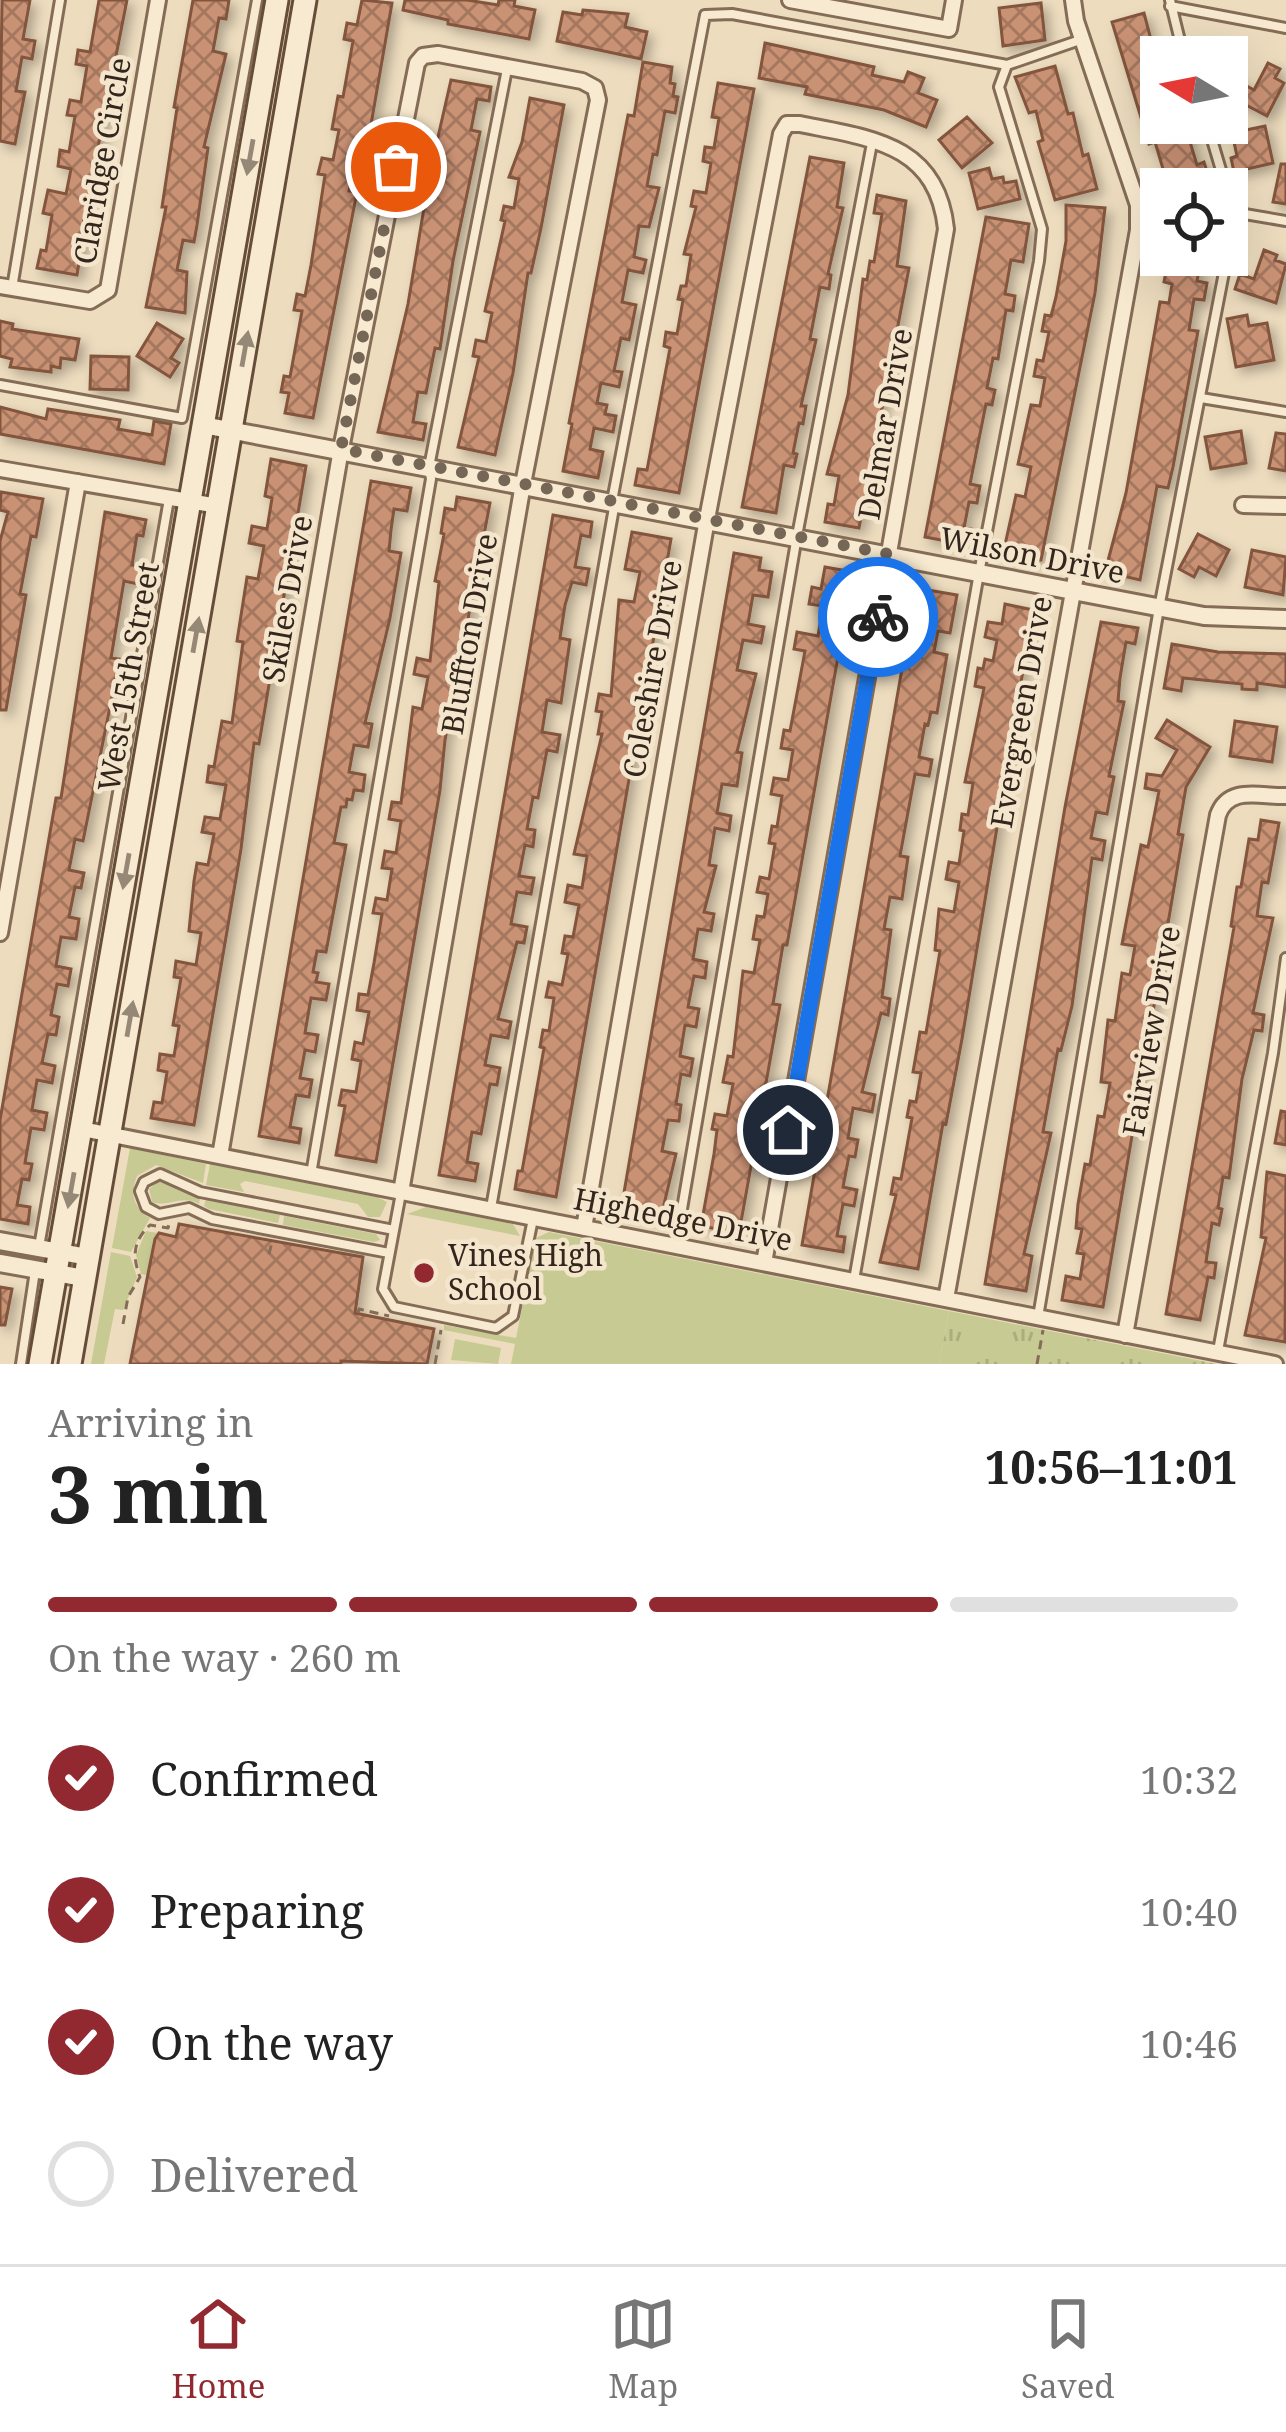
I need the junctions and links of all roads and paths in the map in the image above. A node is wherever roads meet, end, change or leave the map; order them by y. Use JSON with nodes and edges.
{"nodes":[{"id":1,"x":60,"y":0,"type":"edge"},
{"id":2,"x":158,"y":0,"type":"edge"},
{"id":3,"x":257,"y":0,"type":"edge"},
{"id":4,"x":277,"y":0,"type":"edge"},
{"id":5,"x":305,"y":0,"type":"edge"},
{"id":6,"x":795,"y":0,"type":"edge"},
{"id":7,"x":954,"y":0,"type":"edge"},
{"id":8,"x":1073,"y":0,"type":"edge"},
{"id":9,"x":1170,"y":3,"type":"edge"},
{"id":10,"x":1286,"y":28,"type":"edge"},
{"id":11,"x":1179,"y":36,"type":"edge"},
{"id":12,"x":1082,"y":39,"type":"junction"},
{"id":13,"x":1007,"y":65,"type":"junction"},
{"id":14,"x":507,"y":68,"type":"junction"},
{"id":15,"x":788,"y":124,"type":"joint"},
{"id":16,"x":873,"y":138,"type":"junction"},
{"id":17,"x":1248,"y":215,"type":"edge"},
{"id":18,"x":1286,"y":221,"type":"edge"},
{"id":19,"x":1224,"y":276,"type":"edge"},
{"id":20,"x":6,"y":287,"type":"edge"},
{"id":21,"x":0,"y":386,"type":"edge"},
{"id":22,"x":1201,"y":398,"type":"junction"},
{"id":23,"x":1286,"y":412,"type":"edge"},
{"id":24,"x":203,"y":425,"type":"junction"},
{"id":25,"x":232,"y":430,"type":"junction"},
{"id":26,"x":341,"y":449,"type":"junction"},
{"id":27,"x":429,"y":467,"type":"junction"},
{"id":28,"x":0,"y":469,"type":"edge"},
{"id":29,"x":78,"y":482,"type":"junction"},
{"id":30,"x":523,"y":484,"type":"junction"},
{"id":31,"x":179,"y":499,"type":"junction"},
{"id":32,"x":614,"y":501,"type":"junction"},
{"id":33,"x":1243,"y":505,"type":"dead end"},
{"id":34,"x":218,"y":506,"type":"junction"},
{"id":35,"x":1286,"y":506,"type":"edge"},
{"id":36,"x":707,"y":519,"type":"junction"},
{"id":37,"x":796,"y":536,"type":"junction"},
{"id":38,"x":889,"y":554,"type":"junction"},
{"id":39,"x":979,"y":573,"type":"junction"},
{"id":40,"x":1071,"y":592,"type":"junction"},
{"id":41,"x":1160,"y":608,"type":"junction"},
{"id":42,"x":1286,"y":619,"type":"edge"},
{"id":43,"x":1286,"y":796,"type":"edge"},
{"id":44,"x":0,"y":933,"type":"edge"},
{"id":45,"x":1286,"y":958,"type":"edge"},
{"id":46,"x":82,"y":1129,"type":"junction"},
{"id":47,"x":110,"y":1134,"type":"junction"},
{"id":48,"x":220,"y":1156,"type":"junction"},
{"id":49,"x":311,"y":1174,"type":"junction"},
{"id":50,"x":401,"y":1192,"type":"junction"},
{"id":51,"x":491,"y":1209,"type":"junction"},
{"id":52,"x":176,"y":1218,"type":"dead end"},
{"id":53,"x":533,"y":1218,"type":"junction"},
{"id":54,"x":584,"y":1228,"type":"junction"},
{"id":55,"x":394,"y":1230,"type":"junction"},
{"id":56,"x":272,"y":1240,"type":"dead end"},
{"id":57,"x":0,"y":1241,"type":"edge"},
{"id":58,"x":676,"y":1246,"type":"junction"},
{"id":59,"x":389,"y":1253,"type":"junction"},
{"id":60,"x":269,"y":1254,"type":"dead end"},
{"id":61,"x":48,"y":1261,"type":"junction"},
{"id":62,"x":0,"y":1263,"type":"edge"},
{"id":63,"x":764,"y":1264,"type":"junction"},
{"id":64,"x":86,"y":1268,"type":"junction"},
{"id":65,"x":140,"y":1276,"type":"junction"},
{"id":66,"x":148,"y":1278,"type":"dead end"},
{"id":67,"x":854,"y":1281,"type":"junction"},
{"id":68,"x":946,"y":1299,"type":"junction"},
{"id":69,"x":358,"y":1313,"type":"dead end"},
{"id":70,"x":400,"y":1318,"type":"dead end"},
{"id":71,"x":1041,"y":1323,"type":"junction"},
{"id":72,"x":123,"y":1324,"type":"dead end"},
{"id":73,"x":442,"y":1327,"type":"dead end"},
{"id":74,"x":1126,"y":1334,"type":"junction"},
{"id":75,"x":1217,"y":1353,"type":"junction"},
{"id":76,"x":21,"y":1364,"type":"edge"},
{"id":77,"x":40,"y":1364,"type":"edge"},
{"id":78,"x":70,"y":1364,"type":"edge"},
{"id":79,"x":435,"y":1364,"type":"edge"},
{"id":80,"x":1037,"y":1364,"type":"edge"},
{"id":81,"x":1275,"y":1364,"type":"edge"}],
"edges":[{"from":1,"to":20,"type":"lane"},
{"from":2,"to":20,"type":"street","name":"Claridge Circle"},
{"from":3,"to":21,"type":"lane"},
{"from":4,"to":24,"type":"main road","name":"West 15th Street","one_way":true},
{"from":25,"to":5,"type":"main road","name":"West 15th Street","one_way":true},
{"from":6,"to":7,"type":"street"},
{"from":8,"to":12,"type":"street","name":"Evergreen Drive"},
{"from":9,"to":10,"type":"lane"},
{"from":9,"to":11,"type":"lane"},
{"from":12,"to":13,"type":"lane"},
{"from":12,"to":40,"type":"street","name":"Evergreen Drive"},
{"from":13,"to":32,"type":"lane"},
{"from":13,"to":39,"type":"lane"},
{"from":14,"to":26,"type":"street","name":"Skiles Drive"},
{"from":14,"to":27,"type":"lane"},
{"from":14,"to":30,"type":"street","name":"Bluffton Drive"},
{"from":15,"to":16,"type":"street","name":"Delmar Drive"},
{"from":15,"to":36,"type":"street","name":"Coleshire Drive"},
{"from":16,"to":37,"type":"lane"},
{"from":16,"to":38,"type":"street","name":"Delmar Drive"},
{"from":17,"to":18,"type":"lane"},
{"from":19,"to":22,"type":"lane"},
{"from":22,"to":23,"type":"lane"},
{"from":22,"to":41,"type":"lane"},
{"from":24,"to":25,"type":"street","name":"Wilson Drive"},
{"from":24,"to":31,"type":"main road","name":"West 15th Street"},
{"from":25,"to":26,"type":"street","name":"Wilson Drive"},
{"from":25,"to":34,"type":"main road","name":"West 15th Street"},
{"from":26,"to":27,"type":"street","name":"Wilson Drive"},
{"from":26,"to":48,"type":"street","name":"Skiles Drive"},
{"from":27,"to":30,"type":"street","name":"Wilson Drive"},
{"from":27,"to":49,"type":"lane"},
{"from":28,"to":29,"type":"street"},
{"from":29,"to":31,"type":"street"},
{"from":29,"to":44,"type":"street"},
{"from":30,"to":32,"type":"street","name":"Wilson Drive"},
{"from":30,"to":50,"type":"street","name":"Bluffton Drive"},
{"from":31,"to":34,"type":"street"},
{"from":31,"to":46,"type":"main road","name":"West 15th Street","one_way":true},
{"from":31,"to":61,"type":"lane"},
{"from":32,"to":36,"type":"street","name":"Wilson Drive"},
{"from":32,"to":51,"type":"lane"},
{"from":33,"to":35,"type":"street"},
{"from":47,"to":34,"type":"main road","name":"West 15th Street","one_way":true},
{"from":36,"to":37,"type":"street","name":"Wilson Drive"},
{"from":36,"to":54,"type":"street","name":"Coleshire Drive"},
{"from":37,"to":38,"type":"street","name":"Wilson Drive"},
{"from":37,"to":58,"type":"lane"},
{"from":38,"to":39,"type":"street","name":"Wilson Drive"},
{"from":38,"to":63,"type":"street","name":"Delmar Drive"},
{"from":39,"to":40,"type":"street","name":"Wilson Drive"},
{"from":39,"to":67,"type":"lane"},
{"from":40,"to":41,"type":"street","name":"Wilson Drive"},
{"from":40,"to":68,"type":"street","name":"Evergreen Drive"},
{"from":41,"to":42,"type":"street","name":"Wilson Drive"},
{"from":41,"to":71,"type":"lane"},
{"from":43,"to":74,"type":"street","name":"Fairview Drive"},
{"from":45,"to":75,"type":"lane"},
{"from":46,"to":47,"type":"street","name":"Highedge Drive"},
{"from":46,"to":61,"type":"main road","name":"West 15th Street","one_way":true},
{"from":47,"to":48,"type":"street","name":"Highedge Drive"},
{"from":47,"to":64,"type":"main road","name":"West 15th Street"},
{"from":48,"to":49,"type":"street","name":"Highedge Drive"},
{"from":49,"to":50,"type":"street","name":"Highedge Drive"},
{"from":50,"to":51,"type":"street","name":"Highedge Drive"},
{"from":50,"to":55,"type":"lane"},
{"from":51,"to":53,"type":"street","name":"Highedge Drive"},
{"from":52,"to":65,"type":"path"},
{"from":53,"to":54,"type":"street","name":"Highedge Drive"},
{"from":53,"to":59,"type":"lane"},
{"from":54,"to":58,"type":"street","name":"Highedge Drive"},
{"from":55,"to":59,"type":"lane"},
{"from":55,"to":59,"type":"lane"},
{"from":56,"to":60,"type":"path"},
{"from":57,"to":61,"type":"street"},
{"from":58,"to":63,"type":"street","name":"Highedge Drive"},
{"from":61,"to":62,"type":"street"},
{"from":61,"to":64,"type":"street"},
{"from":61,"to":76,"type":"lane"},
{"from":61,"to":77,"type":"main road","name":"West 15th Street"},
{"from":63,"to":67,"type":"street","name":"Highedge Drive"},
{"from":64,"to":78,"type":"main road","name":"West 15th Street"},
{"from":65,"to":66,"type":"path"},
{"from":65,"to":72,"type":"path"},
{"from":67,"to":68,"type":"street","name":"Highedge Drive"},
{"from":68,"to":71,"type":"street","name":"Highedge Drive"},
{"from":69,"to":70,"type":"path"},
{"from":71,"to":74,"type":"street","name":"Highedge Drive"},
{"from":71,"to":80,"type":"path"},
{"from":73,"to":79,"type":"path"},
{"from":74,"to":75,"type":"street","name":"Highedge Drive"},
{"from":75,"to":81,"type":"street","name":"Highedge Drive"}]}
